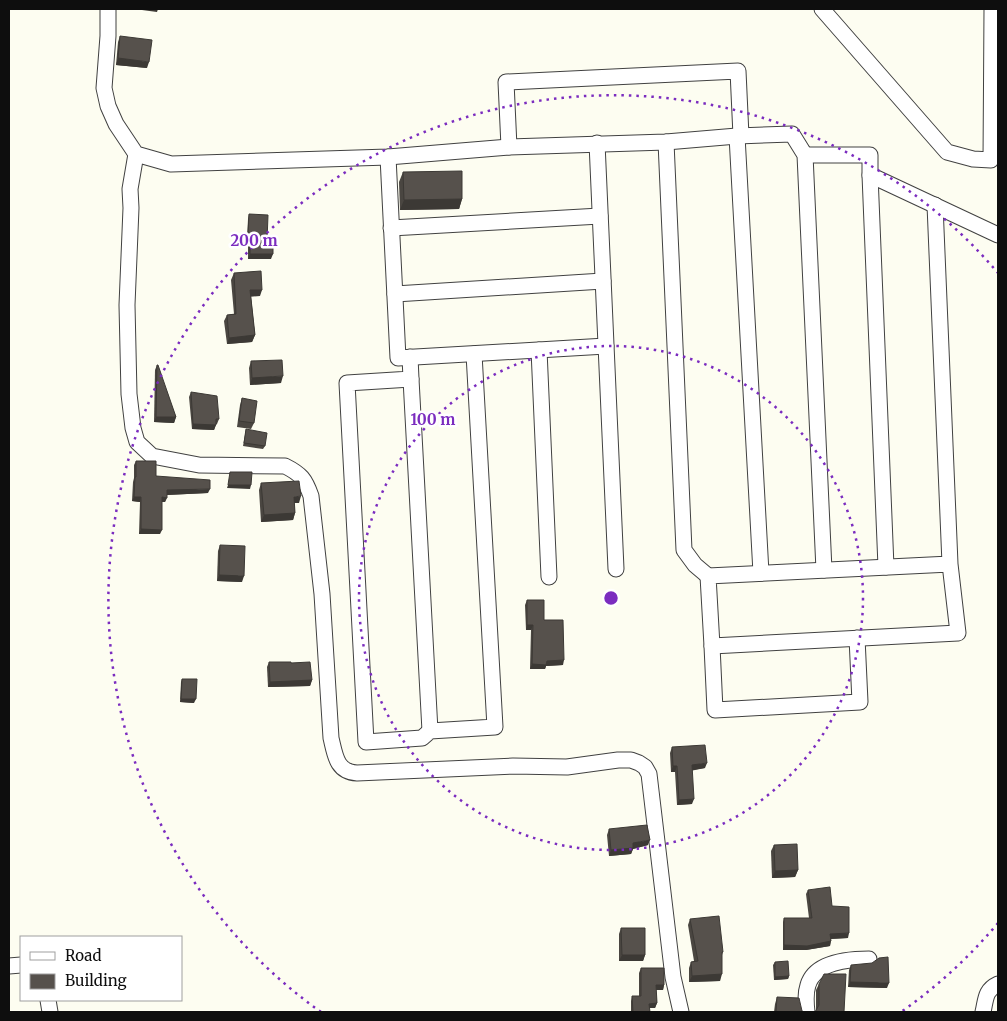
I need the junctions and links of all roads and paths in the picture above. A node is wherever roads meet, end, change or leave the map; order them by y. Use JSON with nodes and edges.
{"nodes":[{"id":1,"x":108,"y":9,"type":"edge"},
{"id":2,"x":822,"y":9,"type":"edge"},
{"id":3,"x":992,"y":9,"type":"edge"},
{"id":4,"x":995,"y":78,"type":"edge"},
{"id":5,"x":739,"y":136,"type":"junction"},
{"id":6,"x":666,"y":142,"type":"junction"},
{"id":7,"x":597,"y":143,"type":"junction"},
{"id":8,"x":509,"y":147,"type":"junction"},
{"id":9,"x":136,"y":154,"type":"junction"},
{"id":10,"x":805,"y":155,"type":"junction"},
{"id":11,"x":388,"y":157,"type":"junction"},
{"id":12,"x":995,"y":160,"type":"edge"},
{"id":13,"x":870,"y":175,"type":"junction"},
{"id":14,"x":935,"y":205,"type":"junction"},
{"id":15,"x":600,"y":216,"type":"junction"},
{"id":16,"x":391,"y":228,"type":"junction"},
{"id":17,"x":998,"y":235,"type":"edge"},
{"id":18,"x":603,"y":281,"type":"junction"},
{"id":19,"x":395,"y":294,"type":"junction"},
{"id":20,"x":606,"y":346,"type":"junction"},
{"id":21,"x":539,"y":350,"type":"junction"},
{"id":22,"x":474,"y":354,"type":"junction"},
{"id":23,"x":410,"y":357,"type":"junction"},
{"id":24,"x":411,"y":379,"type":"junction"},
{"id":25,"x":950,"y":564,"type":"junction"},
{"id":26,"x":886,"y":566,"type":"junction"},
{"id":27,"x":616,"y":569,"type":"dead end"},
{"id":28,"x":824,"y":570,"type":"junction"},
{"id":29,"x":761,"y":573,"type":"junction"},
{"id":30,"x":549,"y":576,"type":"dead end"},
{"id":31,"x":708,"y":576,"type":"junction"},
{"id":32,"x":857,"y":638,"type":"junction"},
{"id":33,"x":712,"y":646,"type":"junction"},
{"id":34,"x":430,"y":731,"type":"junction"},
{"id":35,"x":869,"y":959,"type":"dead end"},
{"id":36,"x":998,"y":984,"type":"edge"},
{"id":37,"x":681,"y":1012,"type":"edge"},
{"id":38,"x":807,"y":1012,"type":"edge"},
{"id":39,"x":984,"y":1012,"type":"edge"}],
"edges":[{"from":1,"to":9,"type":"street"},
{"from":2,"to":12,"type":"street"},
{"from":3,"to":4,"type":"street"},
{"from":4,"to":12,"type":"street"},
{"from":5,"to":6,"type":"street"},
{"from":5,"to":8,"type":"street"},
{"from":5,"to":10,"type":"street"},
{"from":5,"to":29,"type":"street"},
{"from":6,"to":7,"type":"street"},
{"from":6,"to":31,"type":"street"},
{"from":7,"to":8,"type":"street"},
{"from":7,"to":15,"type":"street"},
{"from":8,"to":11,"type":"street"},
{"from":9,"to":11,"type":"street"},
{"from":9,"to":37,"type":"street"},
{"from":10,"to":13,"type":"street"},
{"from":10,"to":28,"type":"street"},
{"from":11,"to":16,"type":"street"},
{"from":13,"to":14,"type":"street"},
{"from":13,"to":26,"type":"street"},
{"from":14,"to":17,"type":"street"},
{"from":14,"to":25,"type":"street"},
{"from":15,"to":16,"type":"street"},
{"from":15,"to":18,"type":"street"},
{"from":16,"to":19,"type":"street"},
{"from":18,"to":19,"type":"street"},
{"from":18,"to":20,"type":"street"},
{"from":19,"to":23,"type":"street"},
{"from":20,"to":21,"type":"street"},
{"from":20,"to":27,"type":"street"},
{"from":21,"to":22,"type":"street"},
{"from":21,"to":30,"type":"street"},
{"from":22,"to":23,"type":"street"},
{"from":22,"to":34,"type":"street"},
{"from":23,"to":24,"type":"street"},
{"from":24,"to":34,"type":"street"},
{"from":24,"to":34,"type":"street"},
{"from":25,"to":26,"type":"street"},
{"from":25,"to":32,"type":"street"},
{"from":26,"to":28,"type":"street"},
{"from":28,"to":29,"type":"street"},
{"from":29,"to":31,"type":"street"},
{"from":31,"to":33,"type":"street"},
{"from":32,"to":33,"type":"street"},
{"from":32,"to":33,"type":"street"},
{"from":35,"to":38,"type":"street"},
{"from":36,"to":39,"type":"street"}]}
